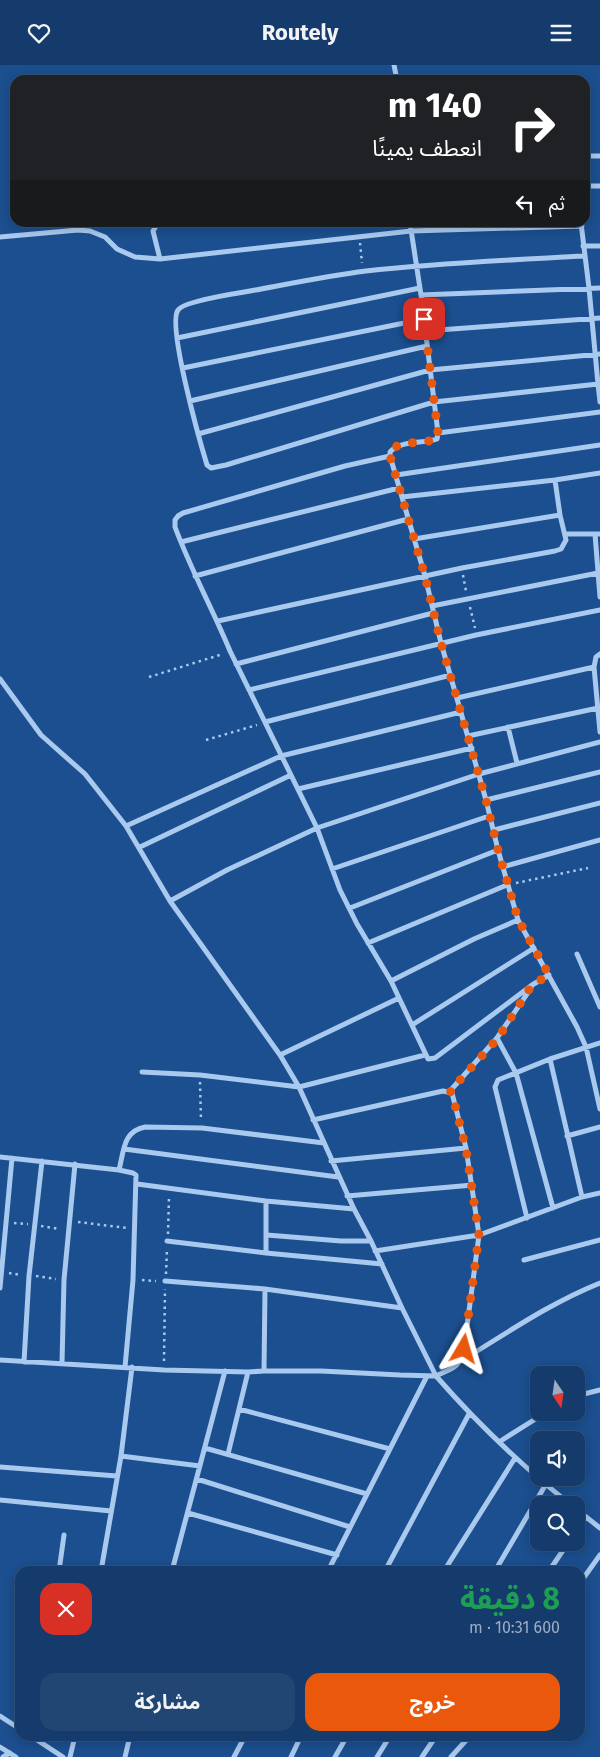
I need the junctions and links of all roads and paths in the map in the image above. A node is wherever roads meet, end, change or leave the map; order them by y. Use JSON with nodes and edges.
{"nodes":[{"id":1,"x":156,"y":227,"type":"edge"},
{"id":2,"x":410,"y":227,"type":"edge"},
{"id":3,"x":509,"y":227,"type":"edge"},
{"id":4,"x":582,"y":227,"type":"edge"},
{"id":5,"x":411,"y":231,"type":"junction"},
{"id":6,"x":359,"y":236,"type":"junction"},
{"id":7,"x":0,"y":237,"type":"edge"},
{"id":8,"x":584,"y":246,"type":"junction"},
{"id":9,"x":600,"y":246,"type":"edge"},
{"id":10,"x":584,"y":255,"type":"junction"},
{"id":11,"x":160,"y":259,"type":"junction"},
{"id":12,"x":416,"y":266,"type":"junction"},
{"id":13,"x":363,"y":272,"type":"junction"},
{"id":14,"x":420,"y":288,"type":"junction"},
{"id":15,"x":589,"y":288,"type":"junction"},
{"id":16,"x":600,"y":288,"type":"edge"},
{"id":17,"x":421,"y":295,"type":"junction"},
{"id":18,"x":424,"y":319,"type":"junction"},
{"id":19,"x":592,"y":319,"type":"junction"},
{"id":20,"x":600,"y":319,"type":"edge"},
{"id":21,"x":425,"y":331,"type":"junction"},
{"id":22,"x":177,"y":338,"type":"junction"},
{"id":23,"x":427,"y":346,"type":"junction"},
{"id":24,"x":597,"y":354,"type":"edge"},
{"id":25,"x":183,"y":368,"type":"junction"},
{"id":26,"x":430,"y":370,"type":"junction"},
{"id":27,"x":598,"y":384,"type":"junction"},
{"id":28,"x":190,"y":401,"type":"junction"},
{"id":29,"x":434,"y":402,"type":"junction"},
{"id":30,"x":600,"y":402,"type":"edge"},
{"id":31,"x":600,"y":412,"type":"edge"},
{"id":32,"x":438,"y":433,"type":"junction"},
{"id":33,"x":198,"y":434,"type":"junction"},
{"id":34,"x":600,"y":445,"type":"edge"},
{"id":35,"x":390,"y":456,"type":"junction"},
{"id":36,"x":600,"y":473,"type":"edge"},
{"id":37,"x":396,"y":475,"type":"junction"},
{"id":38,"x":555,"y":480,"type":"junction"},
{"id":39,"x":399,"y":488,"type":"junction"},
{"id":40,"x":402,"y":497,"type":"junction"},
{"id":41,"x":560,"y":515,"type":"junction"},
{"id":42,"x":408,"y":519,"type":"junction"},
{"id":43,"x":565,"y":534,"type":"junction"},
{"id":44,"x":597,"y":534,"type":"edge"},
{"id":45,"x":414,"y":539,"type":"junction"},
{"id":46,"x":180,"y":542,"type":"junction"},
{"id":47,"x":462,"y":568,"type":"junction"},
{"id":48,"x":598,"y":573,"type":"junction"},
{"id":49,"x":195,"y":576,"type":"junction"},
{"id":50,"x":425,"y":576,"type":"junction"},
{"id":51,"x":600,"y":597,"type":"edge"},
{"id":52,"x":468,"y":598,"type":"junction"},
{"id":53,"x":432,"y":606,"type":"junction"},
{"id":54,"x":600,"y":610,"type":"edge"},
{"id":55,"x":434,"y":613,"type":"junction"},
{"id":56,"x":218,"y":621,"type":"junction"},
{"id":57,"x":476,"y":635,"type":"junction"},
{"id":58,"x":441,"y":643,"type":"junction"},
{"id":59,"x":230,"y":651,"type":"junction"},
{"id":60,"x":600,"y":655,"type":"edge"},
{"id":61,"x":236,"y":664,"type":"junction"},
{"id":62,"x":594,"y":667,"type":"junction"},
{"id":63,"x":451,"y":675,"type":"junction"},
{"id":64,"x":148,"y":677,"type":"dead end"},
{"id":65,"x":0,"y":679,"type":"edge"},
{"id":66,"x":598,"y":686,"type":"edge"},
{"id":67,"x":249,"y":690,"type":"junction"},
{"id":68,"x":457,"y":698,"type":"junction"},
{"id":69,"x":598,"y":708,"type":"junction"},
{"id":70,"x":461,"y":712,"type":"junction"},
{"id":71,"x":265,"y":723,"type":"junction"},
{"id":72,"x":600,"y":724,"type":"edge"},
{"id":73,"x":508,"y":727,"type":"junction"},
{"id":74,"x":600,"y":732,"type":"edge"},
{"id":75,"x":468,"y":736,"type":"junction"},
{"id":76,"x":206,"y":740,"type":"dead end"},
{"id":77,"x":600,"y":743,"type":"edge"},
{"id":78,"x":472,"y":748,"type":"junction"},
{"id":79,"x":282,"y":756,"type":"junction"},
{"id":80,"x":517,"y":763,"type":"junction"},
{"id":81,"x":600,"y":772,"type":"edge"},
{"id":82,"x":479,"y":774,"type":"junction"},
{"id":83,"x":291,"y":775,"type":"junction"},
{"id":84,"x":298,"y":789,"type":"junction"},
{"id":85,"x":486,"y":800,"type":"junction"},
{"id":86,"x":600,"y":803,"type":"edge"},
{"id":87,"x":489,"y":816,"type":"junction"},
{"id":88,"x":126,"y":826,"type":"junction"},
{"id":89,"x":317,"y":828,"type":"junction"},
{"id":90,"x":494,"y":831,"type":"junction"},
{"id":91,"x":600,"y":840,"type":"edge"},
{"id":92,"x":140,"y":847,"type":"junction"},
{"id":93,"x":498,"y":850,"type":"junction"},
{"id":94,"x":502,"y":867,"type":"junction"},
{"id":95,"x":588,"y":868,"type":"dead end"},
{"id":96,"x":332,"y":869,"type":"junction"},
{"id":97,"x":507,"y":885,"type":"junction"},
{"id":98,"x":170,"y":901,"type":"junction"},
{"id":99,"x":350,"y":908,"type":"junction"},
{"id":100,"x":518,"y":919,"type":"junction"},
{"id":101,"x":368,"y":943,"type":"junction"},
{"id":102,"x":534,"y":948,"type":"junction"},
{"id":103,"x":577,"y":954,"type":"dead end"},
{"id":104,"x":549,"y":975,"type":"junction"},
{"id":105,"x":391,"y":981,"type":"junction"},
{"id":106,"x":532,"y":985,"type":"junction"},
{"id":107,"x":399,"y":998,"type":"junction"},
{"id":108,"x":600,"y":1007,"type":"edge"},
{"id":109,"x":412,"y":1025,"type":"junction"},
{"id":110,"x":498,"y":1038,"type":"junction"},
{"id":111,"x":600,"y":1043,"type":"edge"},
{"id":112,"x":586,"y":1047,"type":"junction"},
{"id":113,"x":280,"y":1055,"type":"junction"},
{"id":114,"x":425,"y":1055,"type":"junction"},
{"id":115,"x":550,"y":1059,"type":"junction"},
{"id":116,"x":142,"y":1072,"type":"dead end"},
{"id":117,"x":516,"y":1073,"type":"junction"},
{"id":118,"x":200,"y":1075,"type":"junction"},
{"id":119,"x":298,"y":1087,"type":"junction"},
{"id":120,"x":450,"y":1091,"type":"junction"},
{"id":121,"x":600,"y":1109,"type":"edge"},
{"id":122,"x":313,"y":1120,"type":"junction"},
{"id":123,"x":600,"y":1127,"type":"edge"},
{"id":124,"x":202,"y":1128,"type":"junction"},
{"id":125,"x":567,"y":1136,"type":"junction"},
{"id":126,"x":324,"y":1143,"type":"junction"},
{"id":127,"x":124,"y":1149,"type":"junction"},
{"id":128,"x":466,"y":1149,"type":"junction"},
{"id":129,"x":0,"y":1157,"type":"edge"},
{"id":130,"x":12,"y":1158,"type":"junction"},
{"id":131,"x":42,"y":1161,"type":"junction"},
{"id":132,"x":331,"y":1161,"type":"junction"},
{"id":133,"x":75,"y":1164,"type":"junction"},
{"id":134,"x":119,"y":1170,"type":"junction"},
{"id":135,"x":338,"y":1177,"type":"junction"},
{"id":136,"x":137,"y":1184,"type":"junction"},
{"id":137,"x":473,"y":1185,"type":"junction"},
{"id":138,"x":169,"y":1188,"type":"junction"},
{"id":139,"x":600,"y":1193,"type":"edge"},
{"id":140,"x":348,"y":1196,"type":"junction"},
{"id":141,"x":582,"y":1197,"type":"junction"},
{"id":142,"x":266,"y":1201,"type":"junction"},
{"id":143,"x":553,"y":1208,"type":"junction"},
{"id":144,"x":354,"y":1209,"type":"junction"},
{"id":145,"x":527,"y":1218,"type":"junction"},
{"id":146,"x":69,"y":1221,"type":"junction"},
{"id":147,"x":6,"y":1222,"type":"junction"},
{"id":148,"x":34,"y":1225,"type":"junction"},
{"id":149,"x":135,"y":1229,"type":"junction"},
{"id":150,"x":68,"y":1230,"type":"junction"},
{"id":151,"x":267,"y":1235,"type":"junction"},
{"id":152,"x":479,"y":1235,"type":"junction"},
{"id":153,"x":600,"y":1240,"type":"edge"},
{"id":154,"x":167,"y":1241,"type":"junction"},
{"id":155,"x":371,"y":1241,"type":"junction"},
{"id":156,"x":376,"y":1251,"type":"junction"},
{"id":157,"x":266,"y":1253,"type":"junction"},
{"id":158,"x":524,"y":1260,"type":"dead end"},
{"id":159,"x":382,"y":1264,"type":"junction"},
{"id":160,"x":2,"y":1273,"type":"junction"},
{"id":161,"x":29,"y":1276,"type":"junction"},
{"id":162,"x":64,"y":1280,"type":"junction"},
{"id":163,"x":133,"y":1280,"type":"junction"},
{"id":164,"x":165,"y":1281,"type":"junction"},
{"id":165,"x":600,"y":1283,"type":"edge"},
{"id":166,"x":0,"y":1288,"type":"edge"},
{"id":167,"x":265,"y":1289,"type":"junction"},
{"id":168,"x":402,"y":1308,"type":"junction"},
{"id":169,"x":0,"y":1360,"type":"edge"},
{"id":170,"x":461,"y":1361,"type":"junction"},
{"id":171,"x":24,"y":1362,"type":"junction"},
{"id":172,"x":62,"y":1363,"type":"junction"},
{"id":173,"x":125,"y":1367,"type":"junction"},
{"id":174,"x":132,"y":1367,"type":"junction"},
{"id":175,"x":164,"y":1370,"type":"junction"},
{"id":176,"x":225,"y":1371,"type":"junction"},
{"id":177,"x":264,"y":1371,"type":"junction"},
{"id":178,"x":248,"y":1372,"type":"junction"},
{"id":179,"x":427,"y":1376,"type":"junction"},
{"id":180,"x":436,"y":1376,"type":"junction"},
{"id":181,"x":600,"y":1390,"type":"edge"},
{"id":182,"x":585,"y":1394,"type":"edge"},
{"id":183,"x":239,"y":1409,"type":"junction"},
{"id":184,"x":469,"y":1414,"type":"junction"},
{"id":185,"x":532,"y":1421,"type":"edge"},
{"id":186,"x":499,"y":1442,"type":"junction"},
{"id":187,"x":205,"y":1447,"type":"junction"},
{"id":188,"x":390,"y":1449,"type":"junction"},
{"id":189,"x":228,"y":1454,"type":"junction"},
{"id":190,"x":121,"y":1456,"type":"junction"},
{"id":191,"x":515,"y":1458,"type":"junction"},
{"id":192,"x":0,"y":1467,"type":"edge"},
{"id":193,"x":200,"y":1467,"type":"junction"},
{"id":194,"x":530,"y":1471,"type":"edge"},
{"id":195,"x":117,"y":1476,"type":"junction"},
{"id":196,"x":197,"y":1479,"type":"junction"},
{"id":197,"x":545,"y":1486,"type":"edge"},
{"id":198,"x":548,"y":1486,"type":"edge"},
{"id":199,"x":367,"y":1494,"type":"junction"},
{"id":200,"x":560,"y":1496,"type":"edge"},
{"id":201,"x":0,"y":1500,"type":"edge"},
{"id":202,"x":111,"y":1511,"type":"junction"},
{"id":203,"x":188,"y":1513,"type":"junction"},
{"id":204,"x":586,"y":1517,"type":"edge"},
{"id":205,"x":350,"y":1527,"type":"junction"},
{"id":206,"x":600,"y":1528,"type":"edge"},
{"id":207,"x":64,"y":1535,"type":"dead end"},
{"id":208,"x":563,"y":1551,"type":"edge"},
{"id":209,"x":337,"y":1555,"type":"junction"},
{"id":210,"x":600,"y":1555,"type":"edge"},
{"id":211,"x":60,"y":1566,"type":"edge"},
{"id":212,"x":102,"y":1566,"type":"edge"},
{"id":213,"x":173,"y":1566,"type":"edge"},
{"id":214,"x":331,"y":1566,"type":"edge"},
{"id":215,"x":388,"y":1566,"type":"edge"},
{"id":216,"x":447,"y":1566,"type":"edge"},
{"id":217,"x":498,"y":1566,"type":"edge"},
{"id":218,"x":552,"y":1566,"type":"edge"},
{"id":219,"x":585,"y":1576,"type":"edge"},
{"id":220,"x":0,"y":1716,"type":"edge"},
{"id":221,"x":15,"y":1726,"type":"edge"},
{"id":222,"x":41,"y":1741,"type":"edge"},
{"id":223,"x":74,"y":1741,"type":"edge"},
{"id":224,"x":129,"y":1741,"type":"edge"},
{"id":225,"x":242,"y":1741,"type":"edge"},
{"id":226,"x":299,"y":1741,"type":"edge"},
{"id":227,"x":344,"y":1741,"type":"edge"},
{"id":228,"x":387,"y":1741,"type":"edge"},
{"id":229,"x":433,"y":1741,"type":"edge"},
{"id":230,"x":466,"y":1741,"type":"edge"},
{"id":231,"x":0,"y":1747,"type":"edge"},
{"id":232,"x":13,"y":1755,"type":"edge"},
{"id":233,"x":3,"y":1757,"type":"edge"},
{"id":234,"x":63,"y":1757,"type":"edge"},
{"id":235,"x":70,"y":1757,"type":"edge"},
{"id":236,"x":125,"y":1757,"type":"edge"},
{"id":237,"x":234,"y":1757,"type":"edge"},
{"id":238,"x":291,"y":1757,"type":"edge"},
{"id":239,"x":335,"y":1757,"type":"edge"},
{"id":240,"x":377,"y":1757,"type":"edge"},
{"id":241,"x":422,"y":1757,"type":"edge"},
{"id":242,"x":452,"y":1757,"type":"edge"}],
"edges":[{"from":1,"to":11,"type":"street"},
{"from":2,"to":5,"type":"street"},
{"from":3,"to":5,"type":"street"},
{"from":4,"to":8,"type":"street"},
{"from":5,"to":6,"type":"street"},
{"from":5,"to":12,"type":"street"},
{"from":6,"to":11,"type":"street"},
{"from":6,"to":13,"type":"path"},
{"from":7,"to":11,"type":"street"},
{"from":8,"to":9,"type":"street"},
{"from":8,"to":10,"type":"street"},
{"from":10,"to":12,"type":"street"},
{"from":10,"to":15,"type":"street"},
{"from":12,"to":13,"type":"street"},
{"from":12,"to":14,"type":"street"},
{"from":13,"to":22,"type":"street"},
{"from":14,"to":17,"type":"street"},
{"from":14,"to":22,"type":"street"},
{"from":15,"to":16,"type":"street"},
{"from":15,"to":17,"type":"street"},
{"from":15,"to":19,"type":"street"},
{"from":17,"to":18,"type":"street"},
{"from":18,"to":21,"type":"street"},
{"from":18,"to":25,"type":"street"},
{"from":19,"to":20,"type":"street"},
{"from":19,"to":21,"type":"street"},
{"from":19,"to":24,"type":"street"},
{"from":21,"to":23,"type":"street"},
{"from":22,"to":25,"type":"street"},
{"from":23,"to":26,"type":"street"},
{"from":23,"to":28,"type":"street"},
{"from":24,"to":26,"type":"street"},
{"from":24,"to":27,"type":"street"},
{"from":25,"to":28,"type":"street"},
{"from":26,"to":29,"type":"street"},
{"from":26,"to":33,"type":"street"},
{"from":27,"to":29,"type":"street"},
{"from":27,"to":30,"type":"street"},
{"from":28,"to":33,"type":"street"},
{"from":29,"to":32,"type":"street"},
{"from":29,"to":33,"type":"street"},
{"from":31,"to":32,"type":"street"},
{"from":32,"to":35,"type":"street"},
{"from":34,"to":37,"type":"street"},
{"from":35,"to":37,"type":"street"},
{"from":35,"to":46,"type":"street"},
{"from":36,"to":38,"type":"street"},
{"from":37,"to":39,"type":"street"},
{"from":38,"to":40,"type":"street"},
{"from":38,"to":41,"type":"street"},
{"from":39,"to":40,"type":"street"},
{"from":39,"to":46,"type":"street"},
{"from":40,"to":42,"type":"street"},
{"from":41,"to":43,"type":"street"},
{"from":41,"to":45,"type":"street"},
{"from":42,"to":45,"type":"street"},
{"from":42,"to":49,"type":"street"},
{"from":43,"to":44,"type":"street"},
{"from":43,"to":47,"type":"street"},
{"from":44,"to":48,"type":"street"},
{"from":45,"to":50,"type":"street"},
{"from":46,"to":49,"type":"street"},
{"from":47,"to":50,"type":"street"},
{"from":47,"to":52,"type":"path"},
{"from":48,"to":51,"type":"street"},
{"from":48,"to":52,"type":"street"},
{"from":49,"to":56,"type":"street"},
{"from":50,"to":53,"type":"street"},
{"from":50,"to":56,"type":"street"},
{"from":52,"to":53,"type":"street"},
{"from":52,"to":57,"type":"path"},
{"from":53,"to":55,"type":"street"},
{"from":54,"to":57,"type":"street"},
{"from":55,"to":58,"type":"street"},
{"from":55,"to":61,"type":"street"},
{"from":56,"to":59,"type":"street"},
{"from":57,"to":58,"type":"street"},
{"from":58,"to":63,"type":"street"},
{"from":58,"to":67,"type":"street"},
{"from":59,"to":61,"type":"street"},
{"from":59,"to":64,"type":"path"},
{"from":60,"to":62,"type":"street"},
{"from":61,"to":67,"type":"street"},
{"from":62,"to":66,"type":"street"},
{"from":62,"to":68,"type":"street"},
{"from":63,"to":68,"type":"street"},
{"from":63,"to":71,"type":"street"},
{"from":65,"to":88,"type":"street"},
{"from":66,"to":69,"type":"street"},
{"from":67,"to":71,"type":"street"},
{"from":68,"to":70,"type":"street"},
{"from":69,"to":72,"type":"street"},
{"from":69,"to":73,"type":"street"},
{"from":70,"to":75,"type":"street"},
{"from":70,"to":79,"type":"street"},
{"from":71,"to":76,"type":"path"},
{"from":71,"to":79,"type":"street"},
{"from":72,"to":74,"type":"street"},
{"from":73,"to":75,"type":"street"},
{"from":73,"to":80,"type":"street"},
{"from":75,"to":78,"type":"street"},
{"from":77,"to":80,"type":"street"},
{"from":78,"to":82,"type":"street"},
{"from":78,"to":84,"type":"street"},
{"from":79,"to":83,"type":"street"},
{"from":79,"to":88,"type":"street"},
{"from":80,"to":82,"type":"street"},
{"from":81,"to":85,"type":"street"},
{"from":82,"to":85,"type":"street"},
{"from":82,"to":89,"type":"street"},
{"from":83,"to":84,"type":"street"},
{"from":83,"to":92,"type":"street"},
{"from":84,"to":89,"type":"street"},
{"from":85,"to":87,"type":"street"},
{"from":86,"to":90,"type":"street"},
{"from":87,"to":90,"type":"street"},
{"from":87,"to":96,"type":"street"},
{"from":88,"to":92,"type":"street"},
{"from":89,"to":96,"type":"street"},
{"from":89,"to":98,"type":"street"},
{"from":90,"to":93,"type":"street"},
{"from":91,"to":94,"type":"street"},
{"from":92,"to":98,"type":"street"},
{"from":93,"to":94,"type":"street"},
{"from":93,"to":99,"type":"street"},
{"from":94,"to":97,"type":"street"},
{"from":95,"to":97,"type":"path"},
{"from":96,"to":99,"type":"street"},
{"from":97,"to":100,"type":"street"},
{"from":97,"to":101,"type":"street"},
{"from":98,"to":113,"type":"street"},
{"from":99,"to":101,"type":"street"},
{"from":100,"to":102,"type":"street"},
{"from":100,"to":105,"type":"street"},
{"from":101,"to":105,"type":"street"},
{"from":102,"to":104,"type":"street"},
{"from":102,"to":109,"type":"street"},
{"from":103,"to":108,"type":"street"},
{"from":104,"to":106,"type":"street"},
{"from":104,"to":112,"type":"street"},
{"from":105,"to":107,"type":"street"},
{"from":106,"to":110,"type":"street"},
{"from":106,"to":114,"type":"street"},
{"from":107,"to":109,"type":"street"},
{"from":107,"to":113,"type":"street"},
{"from":109,"to":114,"type":"street"},
{"from":110,"to":117,"type":"street"},
{"from":110,"to":120,"type":"street"},
{"from":111,"to":112,"type":"street"},
{"from":112,"to":115,"type":"street"},
{"from":112,"to":121,"type":"street"},
{"from":113,"to":119,"type":"street"},
{"from":114,"to":119,"type":"street"},
{"from":115,"to":117,"type":"street"},
{"from":115,"to":125,"type":"street"},
{"from":116,"to":118,"type":"street"},
{"from":117,"to":143,"type":"street"},
{"from":117,"to":145,"type":"street"},
{"from":118,"to":119,"type":"street"},
{"from":118,"to":124,"type":"path"},
{"from":119,"to":122,"type":"street"},
{"from":120,"to":122,"type":"street"},
{"from":120,"to":128,"type":"street"},
{"from":122,"to":126,"type":"street"},
{"from":123,"to":125,"type":"street"},
{"from":124,"to":126,"type":"street"},
{"from":124,"to":127,"type":"street"},
{"from":125,"to":141,"type":"street"},
{"from":126,"to":132,"type":"street"},
{"from":127,"to":134,"type":"street"},
{"from":127,"to":135,"type":"street"},
{"from":128,"to":132,"type":"street"},
{"from":128,"to":137,"type":"street"},
{"from":129,"to":130,"type":"street"},
{"from":130,"to":131,"type":"street"},
{"from":130,"to":147,"type":"street"},
{"from":131,"to":133,"type":"street"},
{"from":131,"to":148,"type":"street"},
{"from":132,"to":135,"type":"street"},
{"from":133,"to":134,"type":"street"},
{"from":133,"to":146,"type":"street"},
{"from":134,"to":136,"type":"street"},
{"from":135,"to":140,"type":"street"},
{"from":136,"to":138,"type":"street"},
{"from":136,"to":149,"type":"street"},
{"from":137,"to":140,"type":"street"},
{"from":137,"to":152,"type":"street"},
{"from":138,"to":142,"type":"street"},
{"from":138,"to":154,"type":"path"},
{"from":139,"to":141,"type":"street"},
{"from":140,"to":144,"type":"street"},
{"from":141,"to":143,"type":"street"},
{"from":142,"to":144,"type":"street"},
{"from":142,"to":151,"type":"street"},
{"from":143,"to":145,"type":"street"},
{"from":144,"to":155,"type":"street"},
{"from":145,"to":152,"type":"street"},
{"from":146,"to":149,"type":"path"},
{"from":146,"to":150,"type":"street"},
{"from":147,"to":148,"type":"path"},
{"from":147,"to":160,"type":"street"},
{"from":148,"to":150,"type":"path"},
{"from":148,"to":161,"type":"street"},
{"from":149,"to":163,"type":"street"},
{"from":150,"to":162,"type":"street"},
{"from":151,"to":155,"type":"street"},
{"from":151,"to":157,"type":"street"},
{"from":152,"to":156,"type":"street"},
{"from":152,"to":170,"type":"street"},
{"from":153,"to":158,"type":"street"},
{"from":154,"to":157,"type":"street"},
{"from":154,"to":164,"type":"path"},
{"from":155,"to":156,"type":"street"},
{"from":156,"to":159,"type":"street"},
{"from":157,"to":159,"type":"street"},
{"from":159,"to":168,"type":"street"},
{"from":160,"to":161,"type":"path"},
{"from":160,"to":166,"type":"street"},
{"from":161,"to":162,"type":"path"},
{"from":161,"to":171,"type":"street"},
{"from":162,"to":172,"type":"street"},
{"from":163,"to":164,"type":"path"},
{"from":163,"to":173,"type":"street"},
{"from":164,"to":167,"type":"street"},
{"from":164,"to":175,"type":"path"},
{"from":165,"to":170,"type":"street"},
{"from":167,"to":168,"type":"street"},
{"from":167,"to":177,"type":"street"},
{"from":168,"to":180,"type":"street"},
{"from":169,"to":171,"type":"street"},
{"from":170,"to":180,"type":"street"},
{"from":171,"to":172,"type":"street"},
{"from":172,"to":173,"type":"street"},
{"from":173,"to":174,"type":"street"},
{"from":174,"to":175,"type":"street"},
{"from":174,"to":190,"type":"street"},
{"from":175,"to":176,"type":"street"},
{"from":176,"to":178,"type":"street"},
{"from":176,"to":187,"type":"street"},
{"from":177,"to":178,"type":"street"},
{"from":177,"to":179,"type":"street"},
{"from":178,"to":183,"type":"street"},
{"from":179,"to":180,"type":"street"},
{"from":179,"to":188,"type":"street"},
{"from":180,"to":184,"type":"street"},
{"from":181,"to":182,"type":"street"},
{"from":183,"to":188,"type":"street"},
{"from":183,"to":189,"type":"street"},
{"from":184,"to":186,"type":"street"},
{"from":184,"to":215,"type":"street"},
{"from":185,"to":186,"type":"street"},
{"from":186,"to":191,"type":"street"},
{"from":187,"to":189,"type":"street"},
{"from":187,"to":193,"type":"street"},
{"from":188,"to":199,"type":"street"},
{"from":189,"to":199,"type":"street"},
{"from":190,"to":193,"type":"street"},
{"from":190,"to":195,"type":"street"},
{"from":191,"to":194,"type":"street"},
{"from":191,"to":216,"type":"street"},
{"from":192,"to":195,"type":"street"},
{"from":193,"to":196,"type":"street"},
{"from":195,"to":202,"type":"street"},
{"from":196,"to":203,"type":"street"},
{"from":196,"to":205,"type":"street"},
{"from":197,"to":217,"type":"street"},
{"from":198,"to":200,"type":"street"},
{"from":199,"to":205,"type":"street"},
{"from":201,"to":202,"type":"street"},
{"from":202,"to":212,"type":"street"},
{"from":203,"to":209,"type":"street"},
{"from":203,"to":213,"type":"street"},
{"from":204,"to":206,"type":"street"},
{"from":205,"to":209,"type":"street"},
{"from":207,"to":211,"type":"street"},
{"from":208,"to":218,"type":"street"},
{"from":209,"to":214,"type":"street"},
{"from":210,"to":219,"type":"street"},
{"from":220,"to":221,"type":"street"},
{"from":222,"to":234,"type":"street"},
{"from":223,"to":235,"type":"street"},
{"from":224,"to":236,"type":"street"},
{"from":225,"to":237,"type":"street"},
{"from":226,"to":238,"type":"street"},
{"from":227,"to":239,"type":"street"},
{"from":228,"to":240,"type":"street"},
{"from":229,"to":241,"type":"street"},
{"from":230,"to":242,"type":"street"},
{"from":231,"to":232,"type":"street"},
{"from":232,"to":233,"type":"street"}]}
